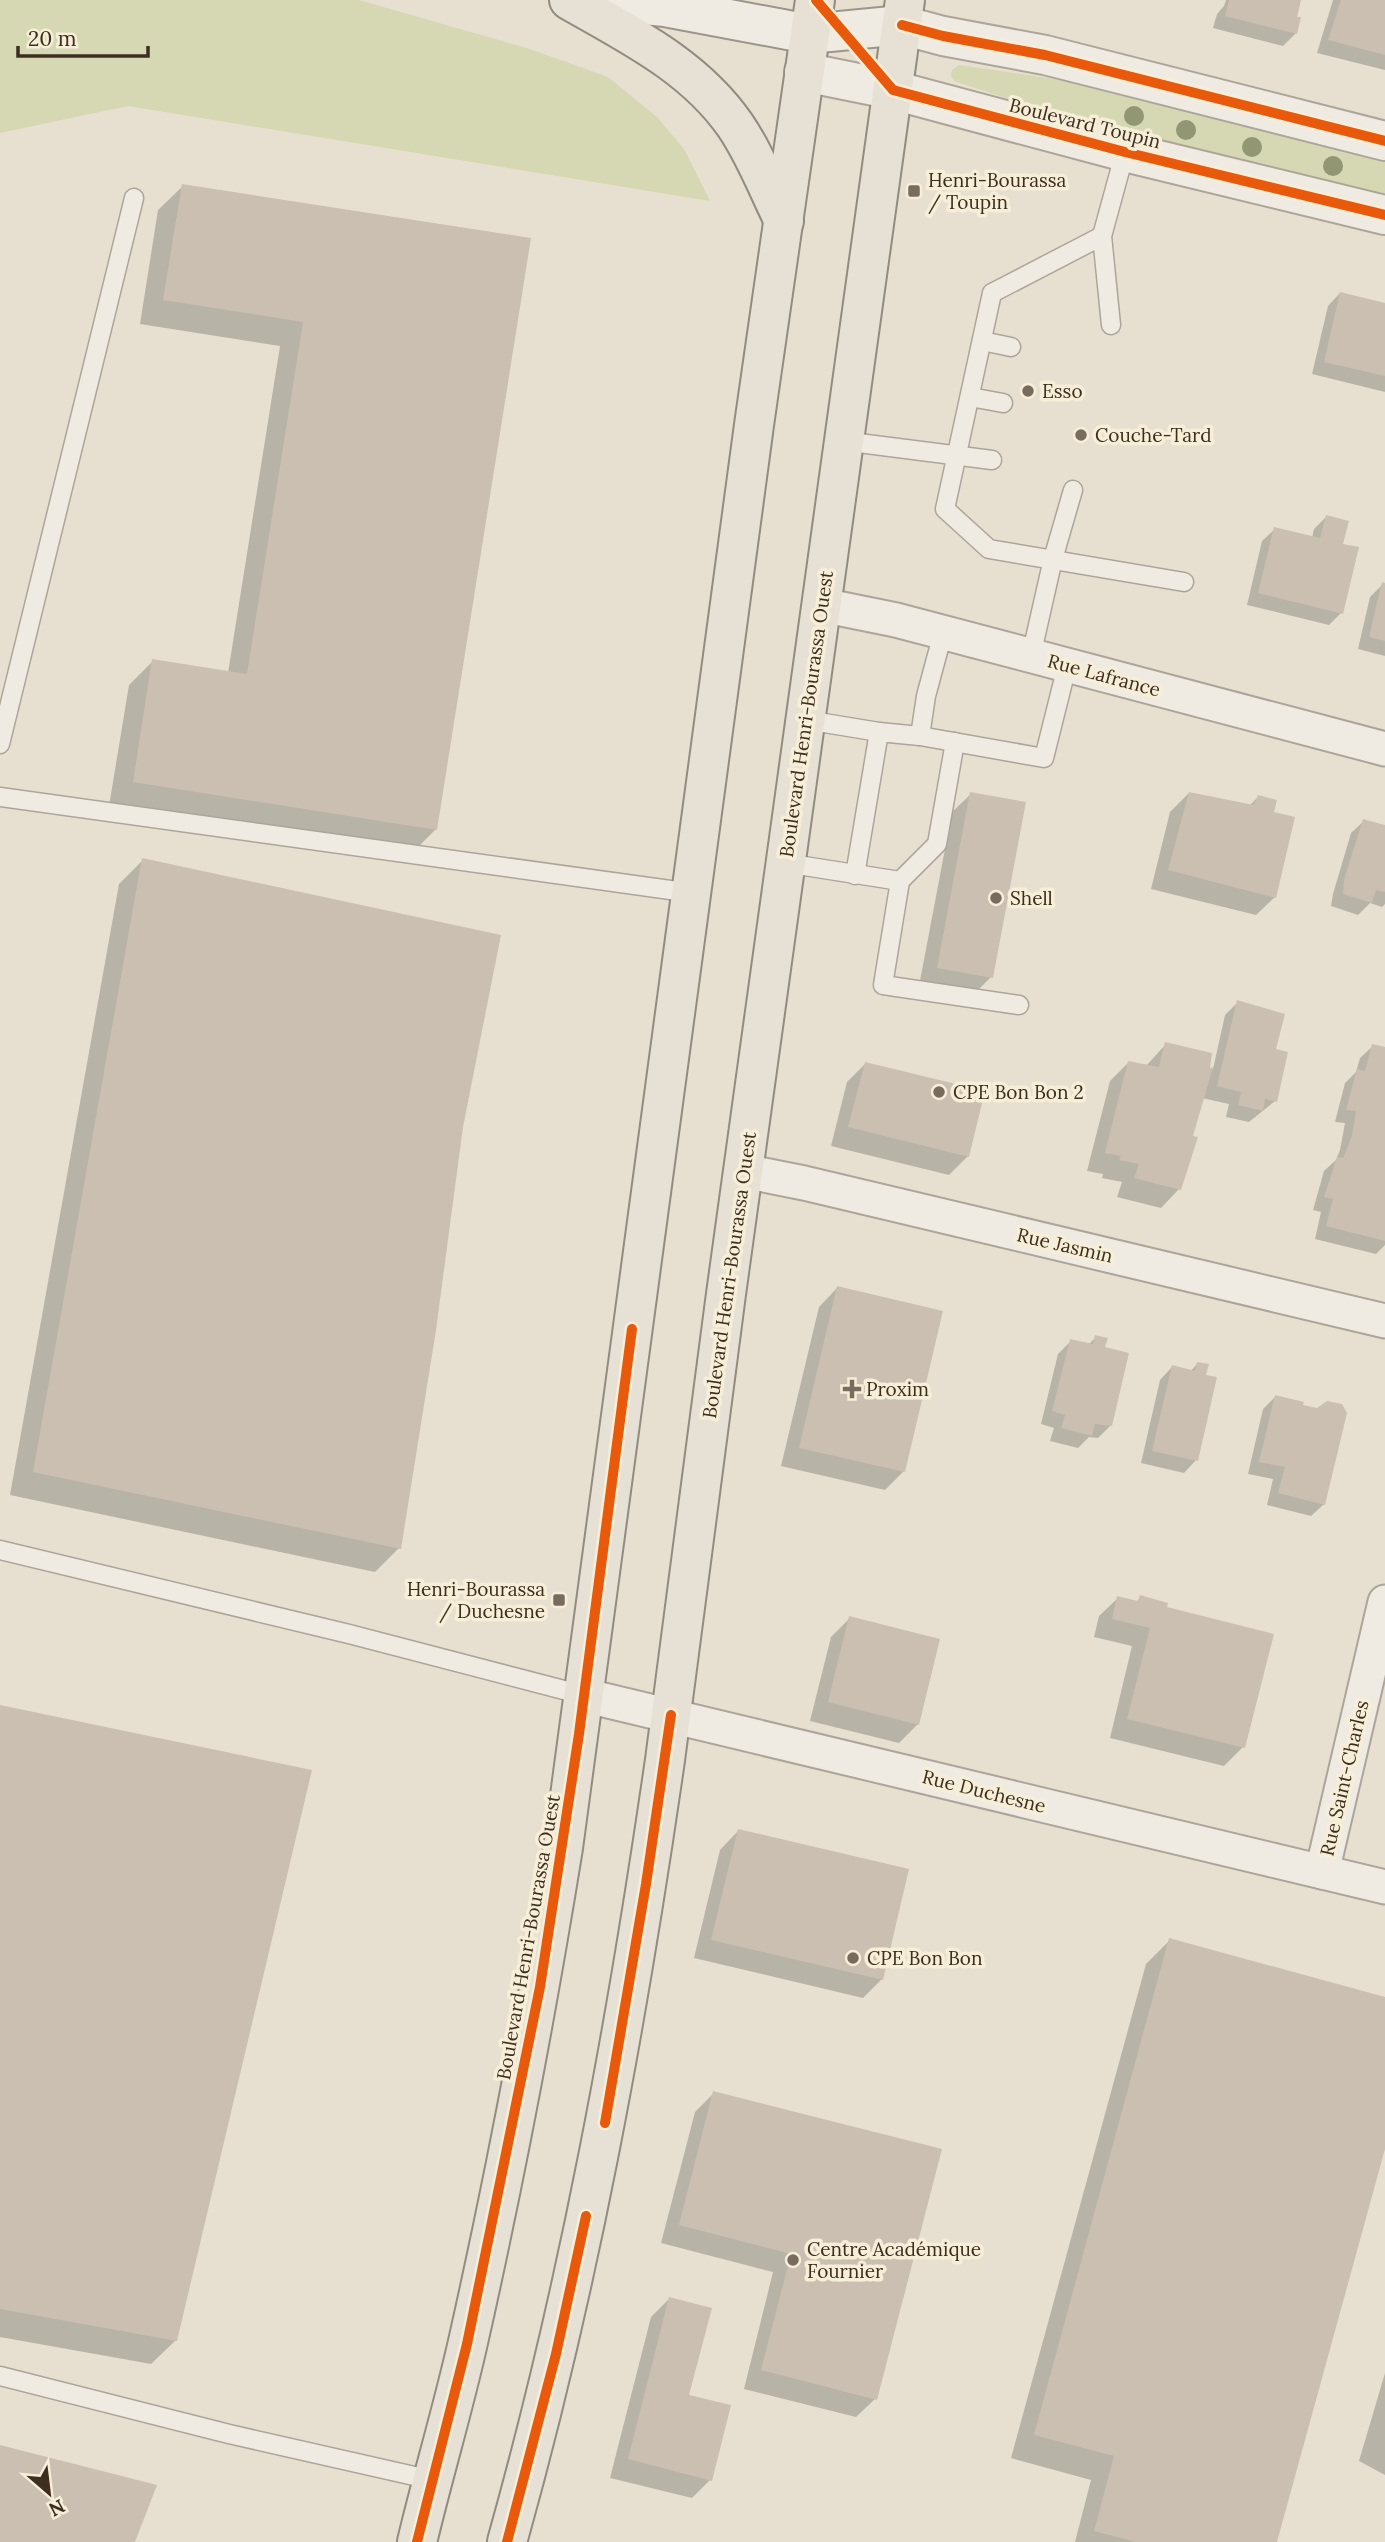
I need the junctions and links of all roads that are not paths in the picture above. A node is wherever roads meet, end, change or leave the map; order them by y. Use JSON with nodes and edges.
{"nodes":[{"id":1,"x":569,"y":0,"type":"edge"},
{"id":2,"x":590,"y":0,"type":"edge"},
{"id":3,"x":814,"y":11,"type":"edge"},
{"id":4,"x":903,"y":12,"type":"edge"},
{"id":5,"x":804,"y":72,"type":"junction"},
{"id":6,"x":893,"y":90,"type":"junction"},
{"id":7,"x":1385,"y":141,"type":"edge"},
{"id":8,"x":1125,"y":152,"type":"junction"},
{"id":9,"x":135,"y":198,"type":"dead end"},
{"id":10,"x":1385,"y":215,"type":"edge"},
{"id":11,"x":784,"y":221,"type":"junction"},
{"id":12,"x":1102,"y":236,"type":"junction"},
{"id":13,"x":1111,"y":324,"type":"dead end"},
{"id":14,"x":982,"y":341,"type":"junction"},
{"id":15,"x":1011,"y":347,"type":"dead end"},
{"id":16,"x":970,"y":397,"type":"junction"},
{"id":17,"x":1003,"y":403,"type":"dead end"},
{"id":18,"x":844,"y":441,"type":"junction"},
{"id":19,"x":957,"y":454,"type":"junction"},
{"id":20,"x":992,"y":460,"type":"dead end"},
{"id":21,"x":1073,"y":490,"type":"dead end"},
{"id":22,"x":1053,"y":559,"type":"junction"},
{"id":23,"x":1184,"y":582,"type":"dead end"},
{"id":24,"x":822,"y":605,"type":"junction"},
{"id":25,"x":943,"y":633,"type":"junction"},
{"id":26,"x":1031,"y":656,"type":"junction"},
{"id":27,"x":1067,"y":666,"type":"junction"},
{"id":28,"x":806,"y":720,"type":"junction"},
{"id":29,"x":879,"y":732,"type":"junction"},
{"id":30,"x":920,"y":736,"type":"junction"},
{"id":31,"x":955,"y":742,"type":"junction"},
{"id":32,"x":0,"y":744,"type":"edge"},
{"id":33,"x":1385,"y":749,"type":"edge"},
{"id":34,"x":0,"y":797,"type":"edge"},
{"id":35,"x":785,"y":863,"type":"junction"},
{"id":36,"x":855,"y":874,"type":"junction"},
{"id":37,"x":900,"y":881,"type":"junction"},
{"id":38,"x":692,"y":893,"type":"junction"},
{"id":39,"x":1020,"y":1005,"type":"dead end"},
{"id":40,"x":744,"y":1171,"type":"junction"},
{"id":41,"x":1385,"y":1321,"type":"edge"},
{"id":42,"x":0,"y":1550,"type":"edge"},
{"id":43,"x":1385,"y":1602,"type":"edge"},
{"id":44,"x":583,"y":1695,"type":"junction"},
{"id":45,"x":671,"y":1715,"type":"junction"},
{"id":46,"x":1322,"y":1872,"type":"junction"},
{"id":47,"x":1385,"y":1887,"type":"edge"},
{"id":48,"x":0,"y":2376,"type":"edge"},
{"id":49,"x":432,"y":2480,"type":"junction"},
{"id":50,"x":417,"y":2542,"type":"edge"},
{"id":51,"x":506,"y":2542,"type":"edge"}],
"edges":[{"from":1,"to":11,"type":"main road"},
{"from":2,"to":3,"type":"street"},
{"from":3,"to":4,"type":"street"},
{"from":3,"to":5,"type":"main road","name":"Boulevard Henri-Bourassa Ouest"},
{"from":4,"to":6,"type":"main road","name":"Boulevard Henri-Bourassa Ouest"},
{"from":4,"to":7,"type":"street"},
{"from":5,"to":6,"type":"street","name":"Boulevard Toupin"},
{"from":5,"to":11,"type":"main road","name":"Boulevard Henri-Bourassa Ouest"},
{"from":6,"to":8,"type":"street","name":"Boulevard Toupin"},
{"from":6,"to":18,"type":"main road","name":"Boulevard Henri-Bourassa Ouest"},
{"from":8,"to":10,"type":"street","name":"Boulevard Toupin"},
{"from":8,"to":12,"type":"lane"},
{"from":9,"to":32,"type":"lane"},
{"from":11,"to":38,"type":"main road","name":"Boulevard Henri-Bourassa Ouest"},
{"from":12,"to":13,"type":"lane"},
{"from":12,"to":14,"type":"lane"},
{"from":14,"to":15,"type":"lane"},
{"from":14,"to":16,"type":"lane"},
{"from":16,"to":17,"type":"lane"},
{"from":16,"to":19,"type":"lane"},
{"from":18,"to":19,"type":"lane"},
{"from":18,"to":24,"type":"main road","name":"Boulevard Henri-Bourassa Ouest"},
{"from":19,"to":20,"type":"lane"},
{"from":19,"to":22,"type":"lane"},
{"from":21,"to":22,"type":"lane"},
{"from":22,"to":23,"type":"lane"},
{"from":22,"to":26,"type":"lane"},
{"from":24,"to":25,"type":"street","name":"Rue Lafrance"},
{"from":24,"to":28,"type":"main road","name":"Boulevard Henri-Bourassa Ouest"},
{"from":25,"to":26,"type":"street","name":"Rue Lafrance"},
{"from":25,"to":30,"type":"lane"},
{"from":26,"to":27,"type":"street","name":"Rue Lafrance"},
{"from":27,"to":31,"type":"lane"},
{"from":27,"to":33,"type":"street","name":"Rue Lafrance"},
{"from":28,"to":29,"type":"lane"},
{"from":28,"to":35,"type":"main road","name":"Boulevard Henri-Bourassa Ouest"},
{"from":29,"to":30,"type":"lane"},
{"from":29,"to":36,"type":"lane"},
{"from":30,"to":31,"type":"lane"},
{"from":31,"to":37,"type":"lane"},
{"from":34,"to":38,"type":"lane"},
{"from":35,"to":36,"type":"lane"},
{"from":35,"to":40,"type":"main road","name":"Boulevard Henri-Bourassa Ouest"},
{"from":36,"to":37,"type":"lane"},
{"from":37,"to":39,"type":"lane"},
{"from":38,"to":44,"type":"main road","name":"Boulevard Henri-Bourassa Ouest"},
{"from":40,"to":41,"type":"street","name":"Rue Jasmin"},
{"from":40,"to":45,"type":"main road","name":"Boulevard Henri-Bourassa Ouest"},
{"from":42,"to":44,"type":"lane"},
{"from":43,"to":46,"type":"street","name":"Rue Saint-Charles"},
{"from":44,"to":45,"type":"street","name":"Rue Duchesne"},
{"from":44,"to":49,"type":"main road","name":"Boulevard Henri-Bourassa Ouest"},
{"from":45,"to":46,"type":"street","name":"Rue Duchesne"},
{"from":45,"to":51,"type":"main road","name":"Boulevard Henri-Bourassa Ouest"},
{"from":46,"to":47,"type":"street","name":"Rue Duchesne"},
{"from":48,"to":49,"type":"lane"},
{"from":49,"to":50,"type":"main road","name":"Boulevard Henri-Bourassa Ouest"}]}
